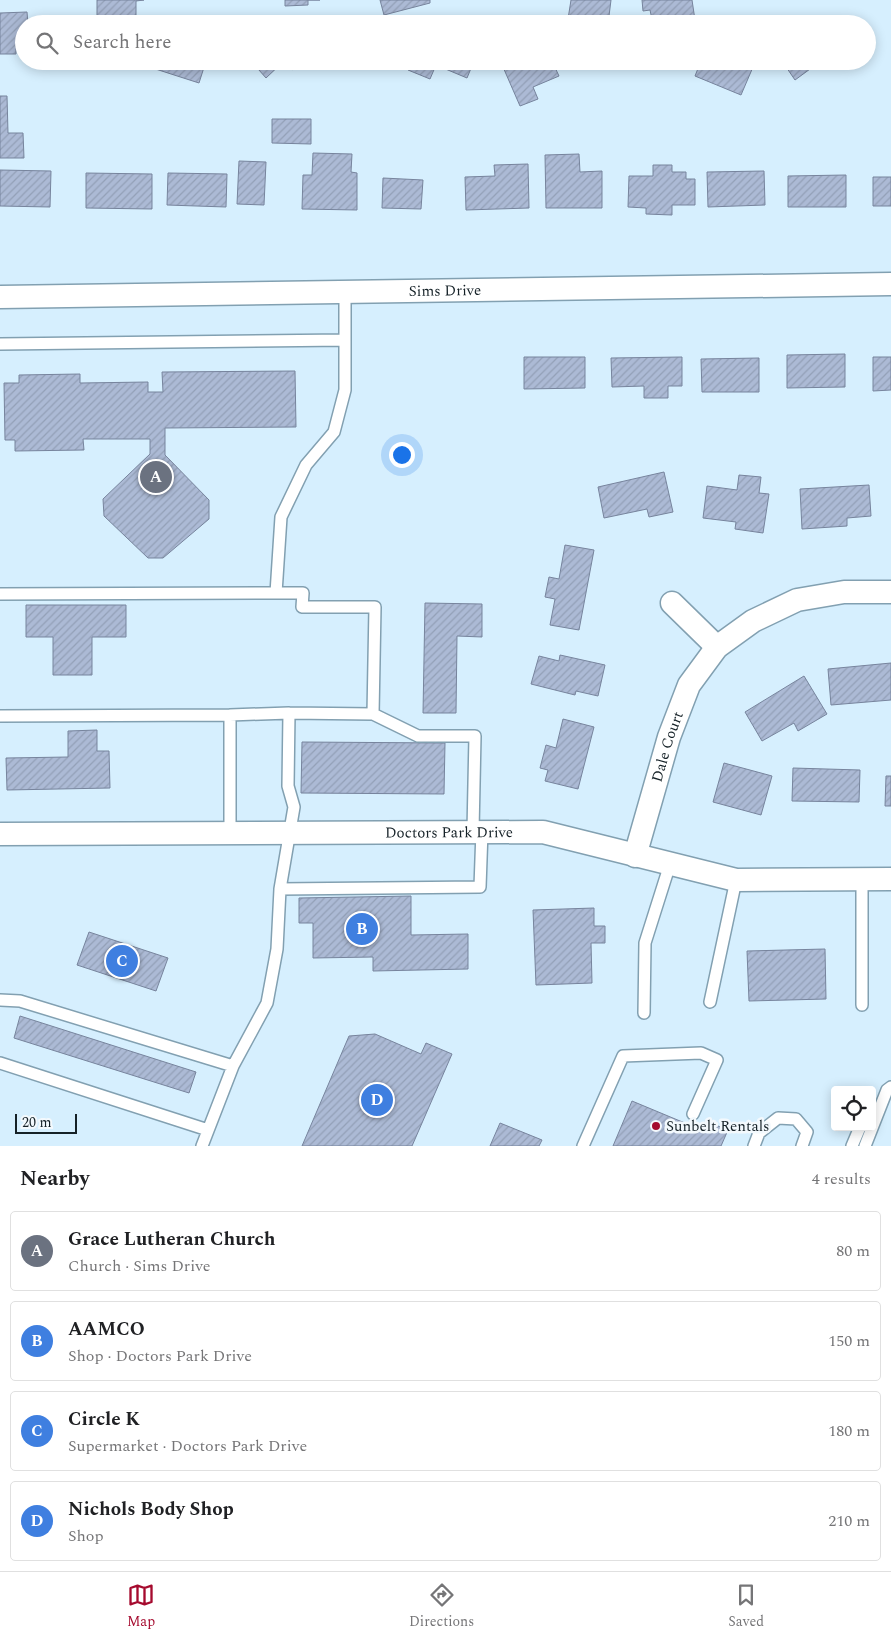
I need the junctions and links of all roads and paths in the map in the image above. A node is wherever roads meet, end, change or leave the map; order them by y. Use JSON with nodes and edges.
{"nodes":[{"id":1,"x":891,"y":284,"type":"edge"},
{"id":2,"x":345,"y":292,"type":"junction"},
{"id":3,"x":0,"y":297,"type":"edge"},
{"id":4,"x":345,"y":340,"type":"junction"},
{"id":5,"x":0,"y":344,"type":"edge"},
{"id":6,"x":891,"y":592,"type":"edge"},
{"id":7,"x":276,"y":593,"type":"junction"},
{"id":8,"x":0,"y":594,"type":"edge"},
{"id":9,"x":672,"y":604,"type":"dead end"},
{"id":10,"x":717,"y":647,"type":"junction"},
{"id":11,"x":289,"y":713,"type":"junction"},
{"id":12,"x":373,"y":714,"type":"junction"},
{"id":13,"x":230,"y":715,"type":"junction"},
{"id":14,"x":0,"y":716,"type":"edge"},
{"id":15,"x":290,"y":831,"type":"junction"},
{"id":16,"x":478,"y":831,"type":"junction"},
{"id":17,"x":230,"y":832,"type":"junction"},
{"id":18,"x":0,"y":834,"type":"edge"},
{"id":19,"x":635,"y":856,"type":"junction"},
{"id":20,"x":670,"y":864,"type":"junction"},
{"id":21,"x":862,"y":879,"type":"junction"},
{"id":22,"x":891,"y":879,"type":"edge"},
{"id":23,"x":736,"y":880,"type":"junction"},
{"id":24,"x":280,"y":889,"type":"junction"},
{"id":25,"x":0,"y":1000,"type":"edge"},
{"id":26,"x":710,"y":1002,"type":"dead end"},
{"id":27,"x":862,"y":1005,"type":"dead end"},
{"id":28,"x":644,"y":1012,"type":"dead end"},
{"id":29,"x":0,"y":1064,"type":"edge"},
{"id":30,"x":233,"y":1066,"type":"junction"},
{"id":31,"x":889,"y":1089,"type":"edge"},
{"id":32,"x":876,"y":1105,"type":"edge"},
{"id":33,"x":693,"y":1114,"type":"dead end"},
{"id":34,"x":208,"y":1130,"type":"junction"},
{"id":35,"x":858,"y":1131,"type":"edge"},
{"id":36,"x":202,"y":1146,"type":"edge"},
{"id":37,"x":583,"y":1146,"type":"edge"},
{"id":38,"x":754,"y":1146,"type":"edge"},
{"id":39,"x":802,"y":1146,"type":"edge"},
{"id":40,"x":852,"y":1146,"type":"edge"},
{"id":41,"x":865,"y":1146,"type":"edge"}],
"edges":[{"from":1,"to":2,"type":"street","name":"Sims Drive"},
{"from":2,"to":3,"type":"street","name":"Sims Drive"},
{"from":2,"to":4,"type":"lane"},
{"from":4,"to":5,"type":"lane"},
{"from":4,"to":7,"type":"lane"},
{"from":6,"to":10,"type":"street","name":"Dale Court"},
{"from":7,"to":8,"type":"lane"},
{"from":7,"to":12,"type":"lane"},
{"from":9,"to":10,"type":"street"},
{"from":10,"to":19,"type":"street","name":"Dale Court"},
{"from":11,"to":12,"type":"lane"},
{"from":11,"to":13,"type":"lane"},
{"from":11,"to":15,"type":"lane"},
{"from":12,"to":16,"type":"lane"},
{"from":13,"to":14,"type":"lane"},
{"from":13,"to":17,"type":"lane"},
{"from":15,"to":16,"type":"street","name":"Doctors Park Drive"},
{"from":15,"to":17,"type":"street","name":"Doctors Park Drive"},
{"from":15,"to":24,"type":"lane"},
{"from":16,"to":19,"type":"street","name":"Doctors Park Drive"},
{"from":16,"to":24,"type":"lane"},
{"from":17,"to":18,"type":"street","name":"Doctors Park Drive"},
{"from":19,"to":20,"type":"street","name":"Doctors Park Drive"},
{"from":20,"to":23,"type":"street","name":"Doctors Park Drive"},
{"from":20,"to":28,"type":"lane"},
{"from":21,"to":22,"type":"street","name":"Doctors Park Drive"},
{"from":21,"to":23,"type":"street","name":"Doctors Park Drive"},
{"from":21,"to":27,"type":"lane"},
{"from":23,"to":26,"type":"lane"},
{"from":24,"to":30,"type":"lane"},
{"from":25,"to":30,"type":"lane"},
{"from":29,"to":34,"type":"lane"},
{"from":30,"to":34,"type":"lane"},
{"from":31,"to":32,"type":"lane"},
{"from":31,"to":41,"type":"lane"},
{"from":33,"to":37,"type":"lane"},
{"from":34,"to":36,"type":"lane"},
{"from":35,"to":40,"type":"lane"},
{"from":38,"to":39,"type":"lane"}]}
